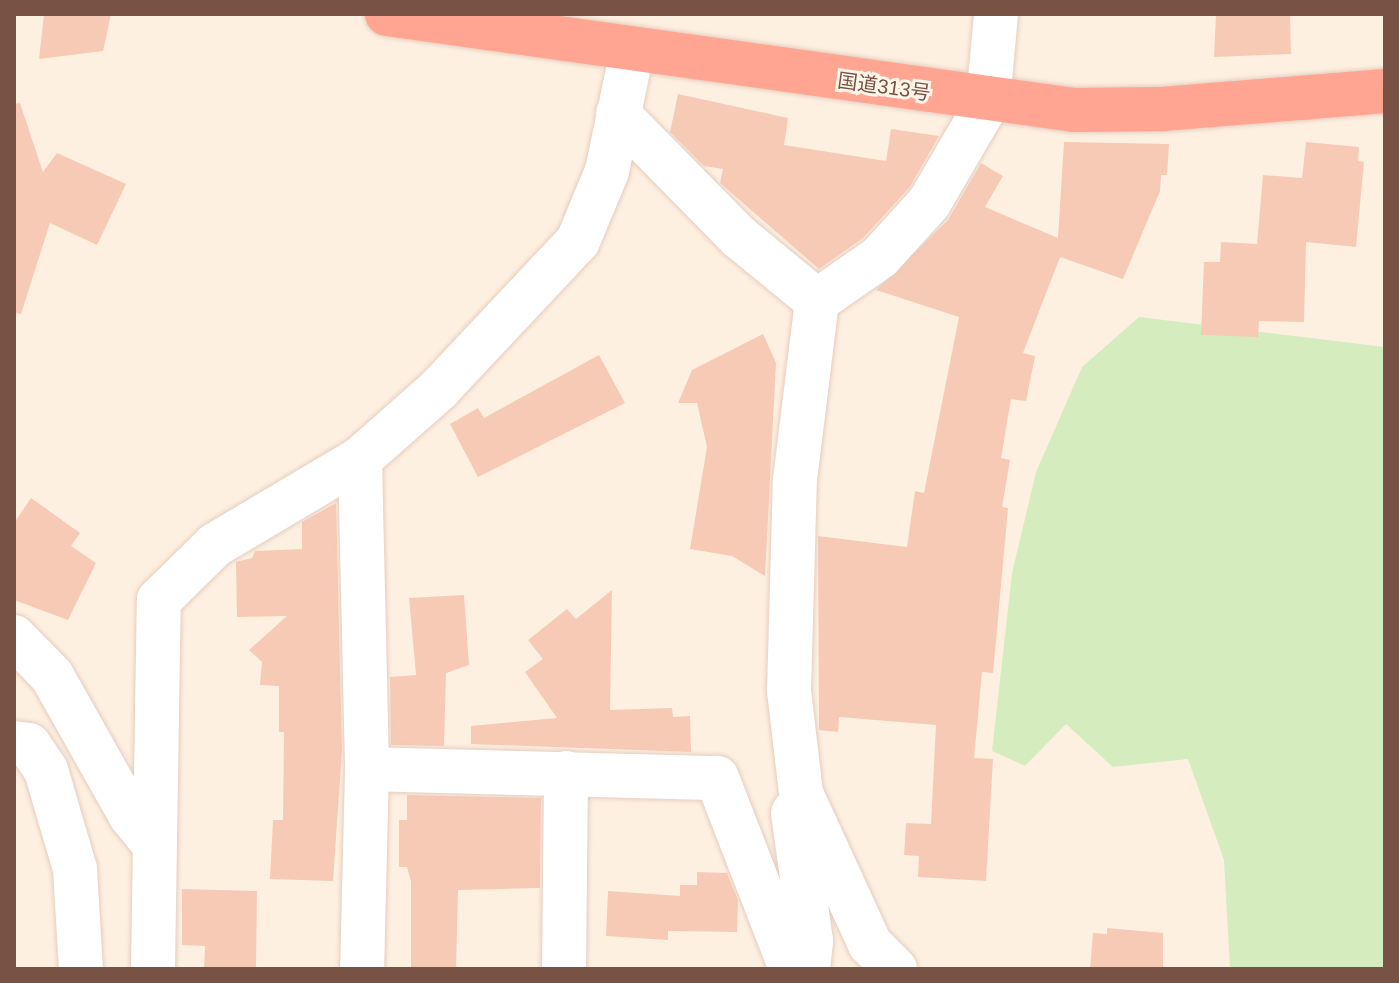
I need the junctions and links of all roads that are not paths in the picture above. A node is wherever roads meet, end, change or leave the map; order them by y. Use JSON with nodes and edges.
{"nodes":[{"id":1,"x":387,"y":14,"type":"edge"},
{"id":2,"x":996,"y":14,"type":"edge"},
{"id":3,"x":632,"y":51,"type":"junction"},
{"id":4,"x":1385,"y":91,"type":"edge"},
{"id":5,"x":988,"y":102,"type":"junction"},
{"id":6,"x":618,"y":114,"type":"junction"},
{"id":7,"x":817,"y":301,"type":"junction"},
{"id":8,"x":360,"y":459,"type":"junction"},
{"id":9,"x":14,"y":637,"type":"edge"},
{"id":10,"x":14,"y":743,"type":"edge"},
{"id":11,"x":367,"y":769,"type":"junction"},
{"id":12,"x":566,"y":773,"type":"junction"},
{"id":13,"x":801,"y":793,"type":"junction"},
{"id":14,"x":154,"y":844,"type":"junction"},
{"id":15,"x":81,"y":969,"type":"edge"},
{"id":16,"x":153,"y":969,"type":"edge"},
{"id":17,"x":362,"y":969,"type":"edge"},
{"id":18,"x":564,"y":969,"type":"edge"},
{"id":19,"x":791,"y":969,"type":"edge"},
{"id":20,"x":808,"y":969,"type":"edge"},
{"id":21,"x":895,"y":969,"type":"edge"}],
"edges":[{"from":1,"to":3,"type":"highway","name":"国道313号"},
{"from":2,"to":5,"type":"street"},
{"from":3,"to":5,"type":"highway","name":"国道313号"},
{"from":3,"to":6,"type":"street"},
{"from":4,"to":5,"type":"highway","name":"国道313号"},
{"from":5,"to":7,"type":"street"},
{"from":6,"to":7,"type":"street"},
{"from":6,"to":8,"type":"street"},
{"from":7,"to":13,"type":"street"},
{"from":8,"to":11,"type":"street"},
{"from":8,"to":14,"type":"street"},
{"from":9,"to":14,"type":"street"},
{"from":10,"to":15,"type":"street"},
{"from":11,"to":12,"type":"street"},
{"from":11,"to":17,"type":"street"},
{"from":12,"to":18,"type":"street"},
{"from":12,"to":19,"type":"street"},
{"from":13,"to":20,"type":"street"},
{"from":13,"to":21,"type":"street"},
{"from":14,"to":16,"type":"street"}]}
